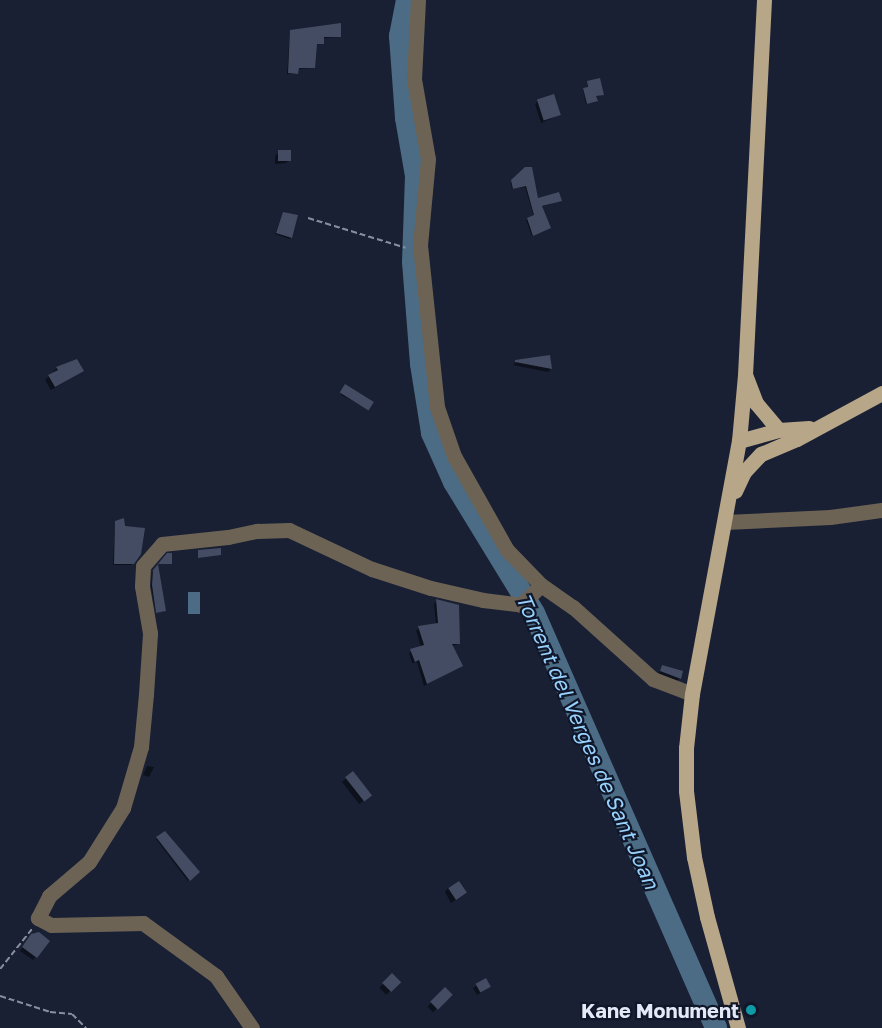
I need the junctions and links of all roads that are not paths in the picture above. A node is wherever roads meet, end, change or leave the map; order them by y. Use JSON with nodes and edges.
{"nodes":[{"id":1,"x":418,"y":0,"type":"edge"},
{"id":2,"x":764,"y":0,"type":"edge"},
{"id":3,"x":745,"y":375,"type":"junction"},
{"id":4,"x":882,"y":393,"type":"edge"},
{"id":5,"x":815,"y":428,"type":"junction"},
{"id":6,"x":779,"y":430,"type":"junction"},
{"id":7,"x":739,"y":441,"type":"junction"},
{"id":8,"x":773,"y":447,"type":"junction"},
{"id":9,"x":728,"y":504,"type":"junction"},
{"id":10,"x":882,"y":510,"type":"edge"},
{"id":11,"x":725,"y":522,"type":"junction"},
{"id":12,"x":531,"y":595,"type":"junction"},
{"id":13,"x":692,"y":694,"type":"junction"},
{"id":14,"x":252,"y":1028,"type":"edge"},
{"id":15,"x":738,"y":1028,"type":"edge"}],
"edges":[{"from":1,"to":12,"type":"street"},
{"from":2,"to":3,"type":"main road"},
{"from":3,"to":6,"type":"main road"},
{"from":3,"to":7,"type":"main road"},
{"from":4,"to":5,"type":"main road"},
{"from":5,"to":6,"type":"main road"},
{"from":5,"to":8,"type":"main road"},
{"from":6,"to":7,"type":"main road"},
{"from":7,"to":8,"type":"main road"},
{"from":7,"to":9,"type":"main road"},
{"from":8,"to":9,"type":"main road"},
{"from":9,"to":11,"type":"main road"},
{"from":10,"to":11,"type":"street"},
{"from":11,"to":13,"type":"main road"},
{"from":12,"to":13,"type":"street"},
{"from":12,"to":14,"type":"street"},
{"from":13,"to":15,"type":"main road"}]}
